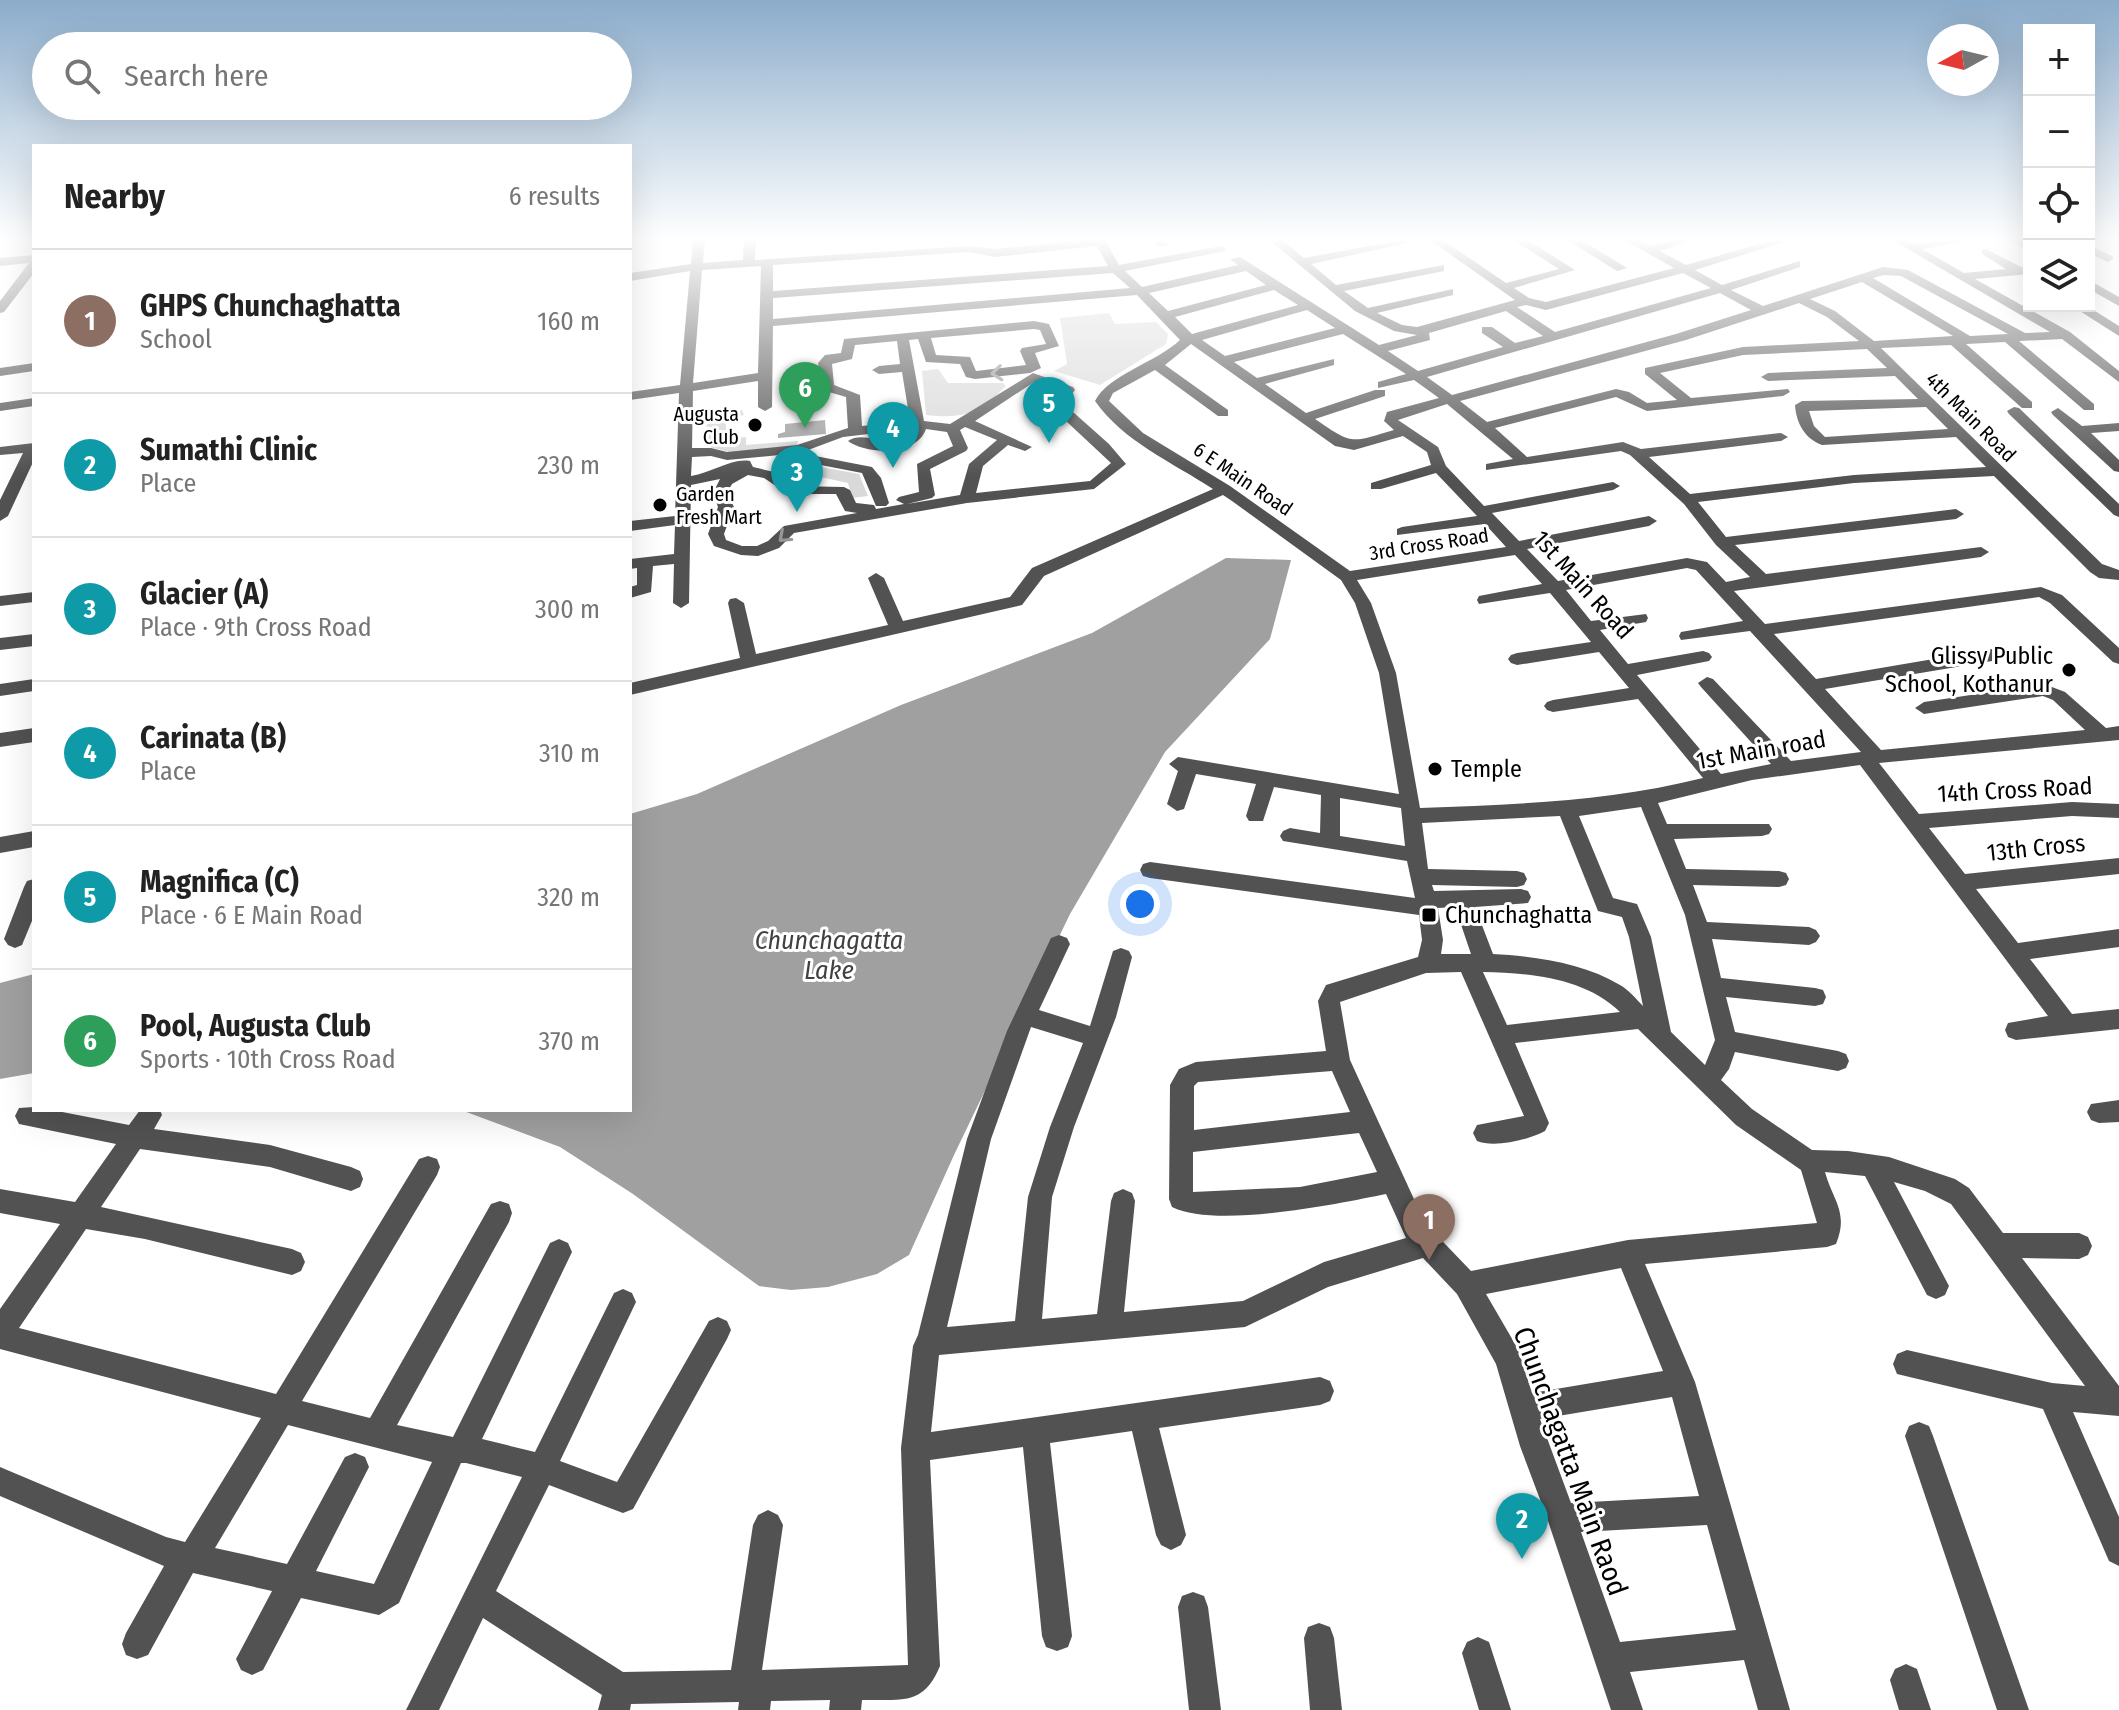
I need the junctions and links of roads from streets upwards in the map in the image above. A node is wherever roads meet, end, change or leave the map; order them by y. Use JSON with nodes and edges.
{"nodes":[{"id":1,"x":692,"y":318,"type":"edge"},
{"id":2,"x":769,"y":318,"type":"edge"},
{"id":3,"x":829,"y":318,"type":"edge"},
{"id":4,"x":1169,"y":318,"type":"edge"},
{"id":5,"x":1266,"y":318,"type":"edge"},
{"id":6,"x":1322,"y":318,"type":"edge"},
{"id":7,"x":1377,"y":318,"type":"edge"},
{"id":8,"x":1465,"y":318,"type":"edge"},
{"id":9,"x":1525,"y":318,"type":"edge"},
{"id":10,"x":1617,"y":318,"type":"edge"},
{"id":11,"x":1741,"y":318,"type":"edge"},
{"id":12,"x":1836,"y":318,"type":"edge"},
{"id":13,"x":1926,"y":318,"type":"edge"},
{"id":14,"x":1987,"y":318,"type":"edge"},
{"id":15,"x":2036,"y":318,"type":"edge"},
{"id":16,"x":2097,"y":318,"type":"edge"},
{"id":17,"x":769,"y":323,"type":"junction"},
{"id":18,"x":1342,"y":330,"type":"junction"},
{"id":19,"x":1487,"y":330,"type":"dead end"},
{"id":20,"x":1418,"y":331,"type":"junction"},
{"id":21,"x":2119,"y":332,"type":"edge"},
{"id":22,"x":923,"y":334,"type":"junction"},
{"id":23,"x":2065,"y":335,"type":"junction"},
{"id":24,"x":902,"y":336,"type":"junction"},
{"id":25,"x":1552,"y":336,"type":"junction"},
{"id":26,"x":2023,"y":337,"type":"junction"},
{"id":27,"x":2008,"y":338,"type":"junction"},
{"id":28,"x":1189,"y":339,"type":"junction"},
{"id":29,"x":1960,"y":340,"type":"junction"},
{"id":30,"x":1869,"y":343,"type":"junction"},
{"id":31,"x":1513,"y":348,"type":"junction"},
{"id":32,"x":1377,"y":350,"type":"junction"},
{"id":33,"x":1222,"y":361,"type":"junction"},
{"id":34,"x":1329,"y":362,"type":"dead end"},
{"id":35,"x":1155,"y":364,"type":"junction"},
{"id":36,"x":32,"y":367,"type":"edge"},
{"id":37,"x":908,"y":367,"type":"junction"},
{"id":38,"x":879,"y":370,"type":"dead end"},
{"id":39,"x":0,"y":372,"type":"edge"},
{"id":40,"x":1898,"y":372,"type":"junction"},
{"id":41,"x":764,"y":376,"type":"junction"},
{"id":42,"x":1416,"y":376,"type":"junction"},
{"id":43,"x":2119,"y":378,"type":"edge"},
{"id":44,"x":1254,"y":383,"type":"junction"},
{"id":45,"x":686,"y":388,"type":"junction"},
{"id":46,"x":1783,"y":392,"type":"junction"},
{"id":47,"x":632,"y":396,"type":"edge"},
{"id":48,"x":1449,"y":400,"type":"junction"},
{"id":49,"x":32,"y":402,"type":"edge"},
{"id":50,"x":1688,"y":402,"type":"junction"},
{"id":51,"x":1928,"y":403,"type":"junction"},
{"id":52,"x":1802,"y":405,"type":"junction"},
{"id":53,"x":0,"y":407,"type":"edge"},
{"id":54,"x":765,"y":407,"type":"dead end"},
{"id":55,"x":2089,"y":407,"type":"dead end"},
{"id":56,"x":2058,"y":412,"type":"dead end"},
{"id":57,"x":1223,"y":413,"type":"dead end"},
{"id":58,"x":1303,"y":418,"type":"junction"},
{"id":59,"x":958,"y":425,"type":"junction"},
{"id":60,"x":1487,"y":426,"type":"junction"},
{"id":61,"x":924,"y":427,"type":"junction"},
{"id":62,"x":2119,"y":427,"type":"edge"},
{"id":63,"x":2079,"y":430,"type":"junction"},
{"id":64,"x":1405,"y":431,"type":"junction"},
{"id":65,"x":1959,"y":433,"type":"junction"},
{"id":66,"x":855,"y":436,"type":"junction"},
{"id":67,"x":1781,"y":437,"type":"dead end"},
{"id":68,"x":1007,"y":439,"type":"junction"},
{"id":69,"x":32,"y":447,"type":"edge"},
{"id":70,"x":1025,"y":447,"type":"dead end"},
{"id":71,"x":32,"y":449,"type":"edge"},
{"id":72,"x":0,"y":451,"type":"edge"},
{"id":73,"x":686,"y":453,"type":"junction"},
{"id":74,"x":1638,"y":454,"type":"junction"},
{"id":75,"x":805,"y":458,"type":"junction"},
{"id":76,"x":1523,"y":461,"type":"junction"},
{"id":77,"x":2116,"y":463,"type":"edge"},
{"id":78,"x":736,"y":464,"type":"junction"},
{"id":79,"x":1439,"y":467,"type":"junction"},
{"id":80,"x":1491,"y":467,"type":"dead end"},
{"id":81,"x":1997,"y":471,"type":"junction"},
{"id":82,"x":683,"y":482,"type":"junction"},
{"id":83,"x":1376,"y":486,"type":"dead end"},
{"id":84,"x":1613,"y":486,"type":"dead end"},
{"id":85,"x":32,"y":487,"type":"edge"},
{"id":86,"x":1225,"y":489,"type":"junction"},
{"id":87,"x":12,"y":491,"type":"junction"},
{"id":88,"x":967,"y":498,"type":"junction"},
{"id":89,"x":1689,"y":501,"type":"junction"},
{"id":90,"x":881,"y":503,"type":"junction"},
{"id":91,"x":2119,"y":512,"type":"edge"},
{"id":92,"x":1956,"y":514,"type":"dead end"},
{"id":93,"x":1484,"y":515,"type":"junction"},
{"id":94,"x":0,"y":516,"type":"edge"},
{"id":95,"x":681,"y":520,"type":"junction"},
{"id":96,"x":1649,"y":521,"type":"dead end"},
{"id":97,"x":632,"y":526,"type":"edge"},
{"id":98,"x":1402,"y":532,"type":"dead end"},
{"id":99,"x":1722,"y":542,"type":"junction"},
{"id":100,"x":1516,"y":548,"type":"junction"},
{"id":101,"x":1981,"y":552,"type":"dead end"},
{"id":102,"x":681,"y":558,"type":"junction"},
{"id":103,"x":638,"y":563,"type":"edge"},
{"id":104,"x":2112,"y":574,"type":"edge"},
{"id":105,"x":1347,"y":577,"type":"junction"},
{"id":106,"x":876,"y":578,"type":"dead end"},
{"id":107,"x":1762,"y":580,"type":"junction"},
{"id":108,"x":1553,"y":586,"type":"junction"},
{"id":109,"x":1722,"y":588,"type":"junction"},
{"id":110,"x":632,"y":593,"type":"edge"},
{"id":111,"x":32,"y":597,"type":"edge"},
{"id":112,"x":1485,"y":600,"type":"dead end"},
{"id":113,"x":0,"y":601,"type":"edge"},
{"id":114,"x":681,"y":603,"type":"dead end"},
{"id":115,"x":736,"y":603,"type":"dead end"},
{"id":116,"x":1640,"y":618,"type":"dead end"},
{"id":117,"x":1588,"y":627,"type":"junction"},
{"id":118,"x":898,"y":628,"type":"junction"},
{"id":119,"x":1756,"y":628,"type":"junction"},
{"id":120,"x":1687,"y":636,"type":"dead end"},
{"id":121,"x":32,"y":640,"type":"edge"},
{"id":122,"x":0,"y":644,"type":"edge"},
{"id":123,"x":1604,"y":646,"type":"junction"},
{"id":124,"x":2004,"y":653,"type":"dead end"},
{"id":125,"x":1703,"y":657,"type":"dead end"},
{"id":126,"x":2119,"y":658,"type":"edge"},
{"id":127,"x":1517,"y":659,"type":"dead end"},
{"id":128,"x":749,"y":662,"type":"junction"},
{"id":129,"x":1624,"y":671,"type":"junction"},
{"id":130,"x":1707,"y":683,"type":"dead end"},
{"id":131,"x":32,"y":685,"type":"edge"},
{"id":132,"x":1810,"y":686,"type":"junction"},
{"id":133,"x":632,"y":689,"type":"edge"},
{"id":134,"x":0,"y":690,"type":"edge"},
{"id":135,"x":1642,"y":692,"type":"junction"},
{"id":136,"x":1553,"y":706,"type":"dead end"},
{"id":137,"x":1924,"y":708,"type":"dead end"},
{"id":138,"x":2110,"y":734,"type":"edge"},
{"id":139,"x":32,"y":735,"type":"edge"},
{"id":140,"x":0,"y":740,"type":"edge"},
{"id":141,"x":1871,"y":758,"type":"junction"},
{"id":142,"x":1787,"y":769,"type":"junction"},
{"id":143,"x":1267,"y":778,"type":"junction"},
{"id":144,"x":1718,"y":783,"type":"junction"},
{"id":145,"x":1331,"y":789,"type":"junction"},
{"id":146,"x":1647,"y":799,"type":"junction"},
{"id":147,"x":1177,"y":804,"type":"dead end"},
{"id":148,"x":1413,"y":809,"type":"junction"},
{"id":149,"x":1567,"y":809,"type":"junction"},
{"id":150,"x":2119,"y":811,"type":"edge"},
{"id":151,"x":1256,"y":816,"type":"dead end"},
{"id":152,"x":1913,"y":822,"type":"junction"},
{"id":153,"x":1762,"y":829,"type":"dead end"},
{"id":154,"x":1661,"y":832,"type":"junction"},
{"id":155,"x":1290,"y":836,"type":"dead end"},
{"id":156,"x":32,"y":839,"type":"edge"},
{"id":157,"x":1330,"y":842,"type":"junction"},
{"id":158,"x":0,"y":845,"type":"edge"},
{"id":159,"x":2119,"y":866,"type":"edge"},
{"id":160,"x":1150,"y":870,"type":"dead end"},
{"id":161,"x":1679,"y":877,"type":"junction"},
{"id":162,"x":1779,"y":879,"type":"dead end"},
{"id":163,"x":1959,"y":883,"type":"junction"},
{"id":164,"x":1422,"y":885,"type":"junction"},
{"id":165,"x":32,"y":892,"type":"edge"},
{"id":166,"x":1462,"y":898,"type":"junction"},
{"id":167,"x":1698,"y":930,"type":"junction"},
{"id":168,"x":1809,"y":936,"type":"dead end"},
{"id":169,"x":2119,"y":938,"type":"edge"},
{"id":170,"x":15,"y":939,"type":"dead end"},
{"id":171,"x":1059,"y":944,"type":"dead end"},
{"id":172,"x":2011,"y":953,"type":"junction"},
{"id":173,"x":1121,"y":957,"type":"dead end"},
{"id":174,"x":1476,"y":962,"type":"junction"},
{"id":175,"x":1426,"y":964,"type":"junction"},
{"id":176,"x":1712,"y":986,"type":"junction"},
{"id":177,"x":1815,"y":997,"type":"dead end"},
{"id":178,"x":1025,"y":1015,"type":"junction"},
{"id":179,"x":2061,"y":1018,"type":"junction"},
{"id":180,"x":2119,"y":1019,"type":"edge"},
{"id":181,"x":1652,"y":1026,"type":"junction"},
{"id":182,"x":2016,"y":1030,"type":"dead end"},
{"id":183,"x":1501,"y":1035,"type":"junction"},
{"id":184,"x":1097,"y":1038,"type":"junction"},
{"id":185,"x":1726,"y":1040,"type":"junction"},
{"id":186,"x":1339,"y":1060,"type":"junction"},
{"id":187,"x":1838,"y":1061,"type":"dead end"},
{"id":188,"x":1707,"y":1081,"type":"junction"},
{"id":189,"x":150,"y":1115,"type":"dead end"},
{"id":190,"x":27,"y":1116,"type":"dead end"},
{"id":191,"x":1365,"y":1121,"type":"junction"},
{"id":192,"x":1485,"y":1133,"type":"dead end"},
{"id":193,"x":135,"y":1137,"type":"junction"},
{"id":194,"x":1182,"y":1142,"type":"junction"},
{"id":195,"x":1811,"y":1163,"type":"junction"},
{"id":196,"x":1873,"y":1166,"type":"junction"},
{"id":197,"x":428,"y":1167,"type":"dead end"},
{"id":198,"x":351,"y":1179,"type":"dead end"},
{"id":199,"x":1392,"y":1181,"type":"junction"},
{"id":200,"x":0,"y":1201,"type":"edge"},
{"id":201,"x":1123,"y":1201,"type":"dead end"},
{"id":202,"x":500,"y":1213,"type":"dead end"},
{"id":203,"x":81,"y":1215,"type":"junction"},
{"id":204,"x":1427,"y":1244,"type":"junction"},
{"id":205,"x":1996,"y":1245,"type":"junction"},
{"id":206,"x":2079,"y":1246,"type":"dead end"},
{"id":207,"x":559,"y":1252,"type":"dead end"},
{"id":208,"x":1628,"y":1253,"type":"junction"},
{"id":209,"x":292,"y":1262,"type":"dead end"},
{"id":210,"x":1466,"y":1285,"type":"junction"},
{"id":211,"x":1936,"y":1286,"type":"dead end"},
{"id":212,"x":623,"y":1302,"type":"dead end"},
{"id":213,"x":1109,"y":1326,"type":"junction"},
{"id":214,"x":718,"y":1330,"type":"dead end"},
{"id":215,"x":0,"y":1334,"type":"edge"},
{"id":216,"x":1027,"y":1334,"type":"junction"},
{"id":217,"x":930,"y":1342,"type":"junction"},
{"id":218,"x":1907,"y":1364,"type":"dead end"},
{"id":219,"x":1681,"y":1382,"type":"junction"},
{"id":220,"x":1320,"y":1391,"type":"dead end"},
{"id":221,"x":2052,"y":1397,"type":"junction"},
{"id":222,"x":2116,"y":1402,"type":"edge"},
{"id":223,"x":1523,"y":1408,"type":"junction"},
{"id":224,"x":283,"y":1411,"type":"junction"},
{"id":225,"x":1142,"y":1415,"type":"junction"},
{"id":226,"x":1035,"y":1431,"type":"junction"},
{"id":227,"x":376,"y":1435,"type":"junction"},
{"id":228,"x":1919,"y":1436,"type":"dead end"},
{"id":229,"x":915,"y":1448,"type":"junction"},
{"id":230,"x":456,"y":1451,"type":"junction"},
{"id":231,"x":355,"y":1467,"type":"dead end"},
{"id":232,"x":542,"y":1468,"type":"junction"},
{"id":233,"x":0,"y":1481,"type":"edge"},
{"id":234,"x":1718,"y":1510,"type":"junction"},
{"id":235,"x":1562,"y":1518,"type":"junction"},
{"id":236,"x":768,"y":1525,"type":"dead end"},
{"id":237,"x":1171,"y":1535,"type":"dead end"},
{"id":238,"x":2119,"y":1551,"type":"edge"},
{"id":239,"x":189,"y":1558,"type":"junction"},
{"id":240,"x":294,"y":1581,"type":"junction"},
{"id":241,"x":477,"y":1597,"type":"junction"},
{"id":242,"x":1193,"y":1607,"type":"dead end"},
{"id":243,"x":1057,"y":1636,"type":"dead end"},
{"id":244,"x":1319,"y":1638,"type":"dead end"},
{"id":245,"x":1754,"y":1643,"type":"junction"},
{"id":246,"x":137,"y":1644,"type":"dead end"},
{"id":247,"x":1478,"y":1653,"type":"dead end"},
{"id":248,"x":252,"y":1659,"type":"dead end"},
{"id":249,"x":1610,"y":1659,"type":"junction"},
{"id":250,"x":1906,"y":1680,"type":"dead end"},
{"id":251,"x":752,"y":1694,"type":"edge"},
{"id":252,"x":847,"y":1697,"type":"edge"},
{"id":253,"x":616,"y":1699,"type":"edge"},
{"id":254,"x":422,"y":1710,"type":"edge"},
{"id":255,"x":1205,"y":1710,"type":"edge"},
{"id":256,"x":1326,"y":1710,"type":"edge"},
{"id":257,"x":1495,"y":1710,"type":"edge"},
{"id":258,"x":1627,"y":1710,"type":"edge"},
{"id":259,"x":1774,"y":1710,"type":"edge"},
{"id":260,"x":1915,"y":1710,"type":"edge"},
{"id":261,"x":2013,"y":1710,"type":"edge"}],
"edges":[{"from":1,"to":45,"type":"street"},
{"from":2,"to":17,"type":"street"},
{"from":3,"to":17,"type":"street"},
{"from":4,"to":28,"type":"street"},
{"from":5,"to":28,"type":"street","name":"6 E Main Road"},
{"from":6,"to":18,"type":"street"},
{"from":7,"to":20,"type":"street"},
{"from":8,"to":20,"type":"street"},
{"from":9,"to":25,"type":"street"},
{"from":10,"to":25,"type":"street"},
{"from":11,"to":48,"type":"street"},
{"from":12,"to":30,"type":"street","name":"4th Main Road"},
{"from":13,"to":29,"type":"street"},
{"from":14,"to":26,"type":"street"},
{"from":15,"to":23,"type":"street"},
{"from":16,"to":21,"type":"street"},
{"from":17,"to":41,"type":"street"},
{"from":18,"to":32,"type":"street"},
{"from":18,"to":33,"type":"street"},
{"from":19,"to":31,"type":"street"},
{"from":20,"to":32,"type":"street"},
{"from":22,"to":22,"type":"street","one_way":true},
{"from":22,"to":24,"type":"street"},
{"from":23,"to":26,"type":"street"},
{"from":23,"to":43,"type":"street"},
{"from":24,"to":37,"type":"street"},
{"from":24,"to":66,"type":"street"},
{"from":25,"to":31,"type":"street"},
{"from":26,"to":27,"type":"street"},
{"from":27,"to":29,"type":"street"},
{"from":27,"to":55,"type":"street"},
{"from":28,"to":33,"type":"street"},
{"from":28,"to":35,"type":"street","name":"6 E Main Road"},
{"from":29,"to":30,"type":"street"},
{"from":29,"to":91,"type":"street"},
{"from":30,"to":40,"type":"street","name":"4th Main Road"},
{"from":30,"to":50,"type":"street"},
{"from":31,"to":42,"type":"street"},
{"from":32,"to":42,"type":"street"},
{"from":33,"to":44,"type":"street"},
{"from":34,"to":44,"type":"street"},
{"from":35,"to":57,"type":"street"},
{"from":35,"to":86,"type":"street","name":"6 E Main Road"},
{"from":36,"to":39,"type":"street"},
{"from":37,"to":38,"type":"street"},
{"from":37,"to":61,"type":"street"},
{"from":40,"to":46,"type":"street"},
{"from":40,"to":51,"type":"street","name":"4th Main Road"},
{"from":41,"to":45,"type":"street"},
{"from":41,"to":54,"type":"street"},
{"from":42,"to":48,"type":"street"},
{"from":42,"to":58,"type":"street"},
{"from":44,"to":58,"type":"street"},
{"from":45,"to":47,"type":"street"},
{"from":45,"to":73,"type":"street"},
{"from":46,"to":50,"type":"street"},
{"from":46,"to":52,"type":"street"},
{"from":48,"to":60,"type":"street"},
{"from":48,"to":64,"type":"street","name":"1st Main Road"},
{"from":49,"to":53,"type":"street"},
{"from":50,"to":60,"type":"street"},
{"from":51,"to":52,"type":"street"},
{"from":51,"to":65,"type":"street","name":"4th Main Road"},
{"from":52,"to":65,"type":"street"},
{"from":56,"to":63,"type":"street"},
{"from":58,"to":64,"type":"street"},
{"from":59,"to":61,"type":"street"},
{"from":59,"to":68,"type":"street"},
{"from":59,"to":88,"type":"street"},
{"from":59,"to":90,"type":"street"},
{"from":60,"to":76,"type":"street"},
{"from":61,"to":66,"type":"street"},
{"from":62,"to":63,"type":"street"},
{"from":63,"to":77,"type":"street"},
{"from":64,"to":79,"type":"street","name":"1st Main Road"},
{"from":65,"to":81,"type":"street","name":"4th Main Road"},
{"from":66,"to":75,"type":"street"},
{"from":66,"to":78,"type":"street"},
{"from":67,"to":74,"type":"street"},
{"from":68,"to":70,"type":"street"},
{"from":68,"to":88,"type":"street"},
{"from":69,"to":72,"type":"street"},
{"from":71,"to":87,"type":"street"},
{"from":73,"to":78,"type":"street"},
{"from":73,"to":82,"type":"street"},
{"from":74,"to":76,"type":"street"},
{"from":74,"to":89,"type":"street"},
{"from":75,"to":78,"type":"street"},
{"from":75,"to":90,"type":"street"},
{"from":76,"to":80,"type":"street"},
{"from":78,"to":82,"type":"street"},
{"from":88,"to":78,"type":"street","one_way":true},
{"from":78,"to":90,"type":"street"},
{"from":79,"to":83,"type":"street"},
{"from":79,"to":93,"type":"street","name":"1st Main Road"},
{"from":81,"to":89,"type":"street"},
{"from":81,"to":104,"type":"street","name":"4th Main Road"},
{"from":82,"to":95,"type":"street"},
{"from":84,"to":93,"type":"street"},
{"from":85,"to":87,"type":"street"},
{"from":86,"to":105,"type":"street","name":"6 E Main Road"},
{"from":86,"to":118,"type":"street"},
{"from":87,"to":94,"type":"street"},
{"from":89,"to":99,"type":"street"},
{"from":92,"to":99,"type":"street"},
{"from":93,"to":98,"type":"street"},
{"from":93,"to":100,"type":"street","name":"1st Main Road"},
{"from":95,"to":97,"type":"street"},
{"from":95,"to":102,"type":"street"},
{"from":96,"to":100,"type":"street","name":"3rd Cross Road"},
{"from":99,"to":107,"type":"street"},
{"from":100,"to":105,"type":"street","name":"3rd Cross Road"},
{"from":100,"to":108,"type":"street","name":"1st Main Road"},
{"from":101,"to":107,"type":"street"},
{"from":102,"to":103,"type":"street"},
{"from":102,"to":114,"type":"street"},
{"from":103,"to":110,"type":"street"},
{"from":105,"to":148,"type":"street","name":"6 E Main Road"},
{"from":106,"to":118,"type":"street"},
{"from":107,"to":109,"type":"street"},
{"from":108,"to":109,"type":"street"},
{"from":108,"to":112,"type":"street"},
{"from":108,"to":117,"type":"street","name":"1st Main Road"},
{"from":109,"to":119,"type":"street"},
{"from":111,"to":113,"type":"street"},
{"from":115,"to":128,"type":"street"},
{"from":116,"to":117,"type":"street"},
{"from":117,"to":123,"type":"street","name":"1st Main Road"},
{"from":118,"to":128,"type":"street"},
{"from":119,"to":120,"type":"street"},
{"from":119,"to":126,"type":"street"},
{"from":119,"to":132,"type":"street"},
{"from":121,"to":122,"type":"street"},
{"from":123,"to":127,"type":"street"},
{"from":123,"to":129,"type":"street","name":"1st Main Road"},
{"from":124,"to":132,"type":"street"},
{"from":125,"to":129,"type":"street"},
{"from":128,"to":133,"type":"street"},
{"from":129,"to":135,"type":"street","name":"1st Main Road"},
{"from":130,"to":142,"type":"street"},
{"from":131,"to":134,"type":"street"},
{"from":132,"to":141,"type":"street"},
{"from":135,"to":136,"type":"street"},
{"from":135,"to":144,"type":"street","name":"1st Main Road"},
{"from":137,"to":138,"type":"street"},
{"from":138,"to":141,"type":"street","name":"1st Main road"},
{"from":139,"to":140,"type":"street"},
{"from":141,"to":142,"type":"street","name":"1st Main road"},
{"from":141,"to":152,"type":"street"},
{"from":142,"to":144,"type":"street","name":"1st Main road"},
{"from":143,"to":145,"type":"street","name":"1st Main road"},
{"from":143,"to":147,"type":"street","name":"1st Main road"},
{"from":143,"to":151,"type":"street"},
{"from":144,"to":146,"type":"street","name":"1st Main road"},
{"from":145,"to":148,"type":"street","name":"1st Main road"},
{"from":145,"to":157,"type":"street"},
{"from":146,"to":149,"type":"street","name":"1st Main road"},
{"from":146,"to":154,"type":"street"},
{"from":148,"to":149,"type":"street","name":"1st Main road"},
{"from":148,"to":164,"type":"street"},
{"from":149,"to":181,"type":"street"},
{"from":150,"to":152,"type":"street","name":"14th Cross Road"},
{"from":152,"to":163,"type":"street"},
{"from":153,"to":154,"type":"street"},
{"from":154,"to":161,"type":"street"},
{"from":155,"to":157,"type":"street"},
{"from":156,"to":158,"type":"street"},
{"from":157,"to":164,"type":"street"},
{"from":159,"to":163,"type":"street","name":"13th Cross"},
{"from":160,"to":164,"type":"street"},
{"from":161,"to":162,"type":"street"},
{"from":161,"to":167,"type":"street"},
{"from":163,"to":172,"type":"street"},
{"from":164,"to":166,"type":"street"},
{"from":164,"to":166,"type":"street"},
{"from":164,"to":175,"type":"street"},
{"from":165,"to":170,"type":"street"},
{"from":166,"to":174,"type":"street"},
{"from":167,"to":168,"type":"street"},
{"from":167,"to":176,"type":"street"},
{"from":169,"to":172,"type":"street"},
{"from":171,"to":178,"type":"street"},
{"from":172,"to":179,"type":"street"},
{"from":173,"to":184,"type":"street"},
{"from":174,"to":175,"type":"street"},
{"from":174,"to":181,"type":"street"},
{"from":174,"to":183,"type":"street"},
{"from":175,"to":186,"type":"street","name":"Chunchagatta Main Raod"},
{"from":176,"to":177,"type":"street"},
{"from":176,"to":185,"type":"street"},
{"from":178,"to":184,"type":"street"},
{"from":178,"to":217,"type":"street"},
{"from":179,"to":180,"type":"street"},
{"from":179,"to":182,"type":"street"},
{"from":181,"to":183,"type":"street"},
{"from":181,"to":188,"type":"street"},
{"from":183,"to":192,"type":"street"},
{"from":184,"to":216,"type":"street"},
{"from":185,"to":187,"type":"street"},
{"from":185,"to":188,"type":"street"},
{"from":186,"to":191,"type":"street","name":"Chunchagatta Main Raod"},
{"from":186,"to":194,"type":"street"},
{"from":188,"to":195,"type":"street"},
{"from":189,"to":193,"type":"street"},
{"from":190,"to":193,"type":"street"},
{"from":191,"to":194,"type":"street"},
{"from":191,"to":199,"type":"street","name":"Chunchagatta Main Raod"},
{"from":193,"to":198,"type":"street"},
{"from":193,"to":203,"type":"street"},
{"from":194,"to":199,"type":"street"},
{"from":195,"to":196,"type":"street"},
{"from":195,"to":208,"type":"street"},
{"from":196,"to":205,"type":"street"},
{"from":196,"to":211,"type":"street"},
{"from":197,"to":224,"type":"street"},
{"from":199,"to":204,"type":"street","name":"Chunchagatta Main Raod"},
{"from":200,"to":203,"type":"street"},
{"from":201,"to":213,"type":"street"},
{"from":202,"to":227,"type":"street"},
{"from":203,"to":209,"type":"street"},
{"from":203,"to":215,"type":"street"},
{"from":204,"to":210,"type":"street","name":"Chunchagatta Main Raod"},
{"from":204,"to":213,"type":"street"},
{"from":205,"to":206,"type":"street"},
{"from":205,"to":222,"type":"street"},
{"from":207,"to":230,"type":"street"},
{"from":208,"to":210,"type":"street"},
{"from":208,"to":219,"type":"street"},
{"from":210,"to":223,"type":"street","name":"Chunchagatta Main Raod"},
{"from":212,"to":232,"type":"street"},
{"from":213,"to":216,"type":"street"},
{"from":214,"to":232,"type":"street"},
{"from":215,"to":224,"type":"street"},
{"from":216,"to":217,"type":"street"},
{"from":217,"to":229,"type":"street"},
{"from":218,"to":221,"type":"street"},
{"from":219,"to":223,"type":"street"},
{"from":219,"to":234,"type":"street"},
{"from":220,"to":225,"type":"street"},
{"from":221,"to":222,"type":"street"},
{"from":221,"to":238,"type":"street"},
{"from":223,"to":235,"type":"street","name":"Chunchagatta Main Raod"},
{"from":224,"to":227,"type":"street"},
{"from":224,"to":239,"type":"street"},
{"from":225,"to":226,"type":"street"},
{"from":225,"to":237,"type":"street"},
{"from":226,"to":229,"type":"street"},
{"from":226,"to":243,"type":"street"},
{"from":227,"to":230,"type":"street"},
{"from":228,"to":261,"type":"street"},
{"from":229,"to":252,"type":"street"},
{"from":230,"to":232,"type":"street"},
{"from":230,"to":240,"type":"street"},
{"from":231,"to":240,"type":"street"},
{"from":232,"to":241,"type":"street"},
{"from":233,"to":239,"type":"street"},
{"from":234,"to":235,"type":"street"},
{"from":234,"to":245,"type":"street"},
{"from":235,"to":249,"type":"street","name":"Chunchagatta Main Raod"},
{"from":236,"to":251,"type":"street"},
{"from":239,"to":240,"type":"street"},
{"from":239,"to":246,"type":"street"},
{"from":240,"to":248,"type":"street"},
{"from":241,"to":253,"type":"street"},
{"from":241,"to":254,"type":"street"},
{"from":242,"to":255,"type":"street"},
{"from":244,"to":256,"type":"street"},
{"from":245,"to":249,"type":"street"},
{"from":245,"to":259,"type":"street"},
{"from":247,"to":257,"type":"street"},
{"from":249,"to":258,"type":"street","name":"Chunchagatta Main Raod"},
{"from":250,"to":260,"type":"street"},
{"from":251,"to":252,"type":"street"},
{"from":251,"to":253,"type":"street"}]}
